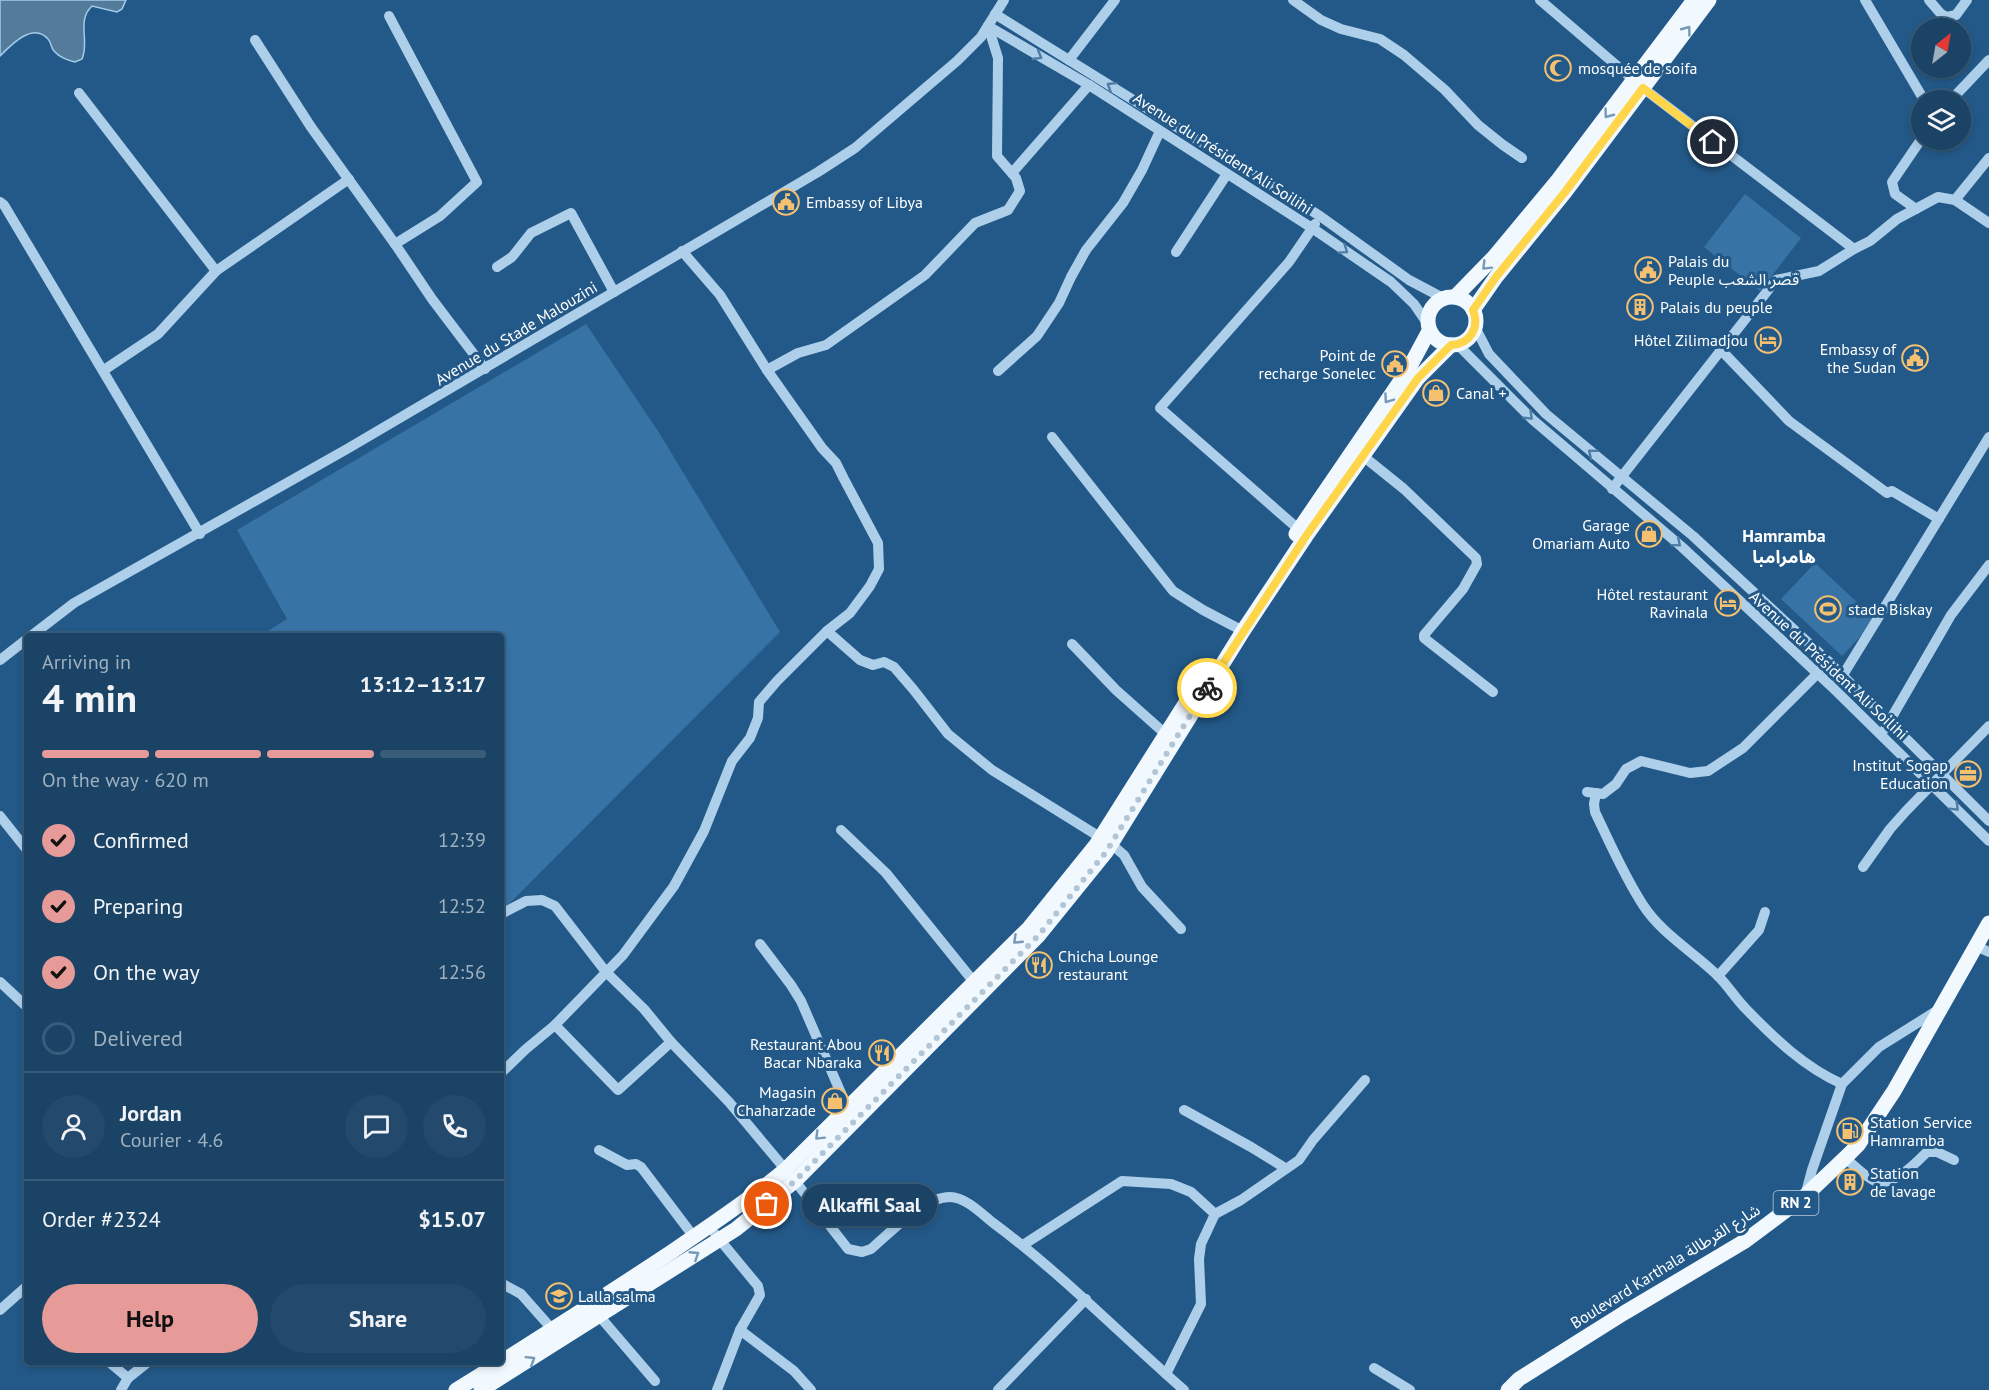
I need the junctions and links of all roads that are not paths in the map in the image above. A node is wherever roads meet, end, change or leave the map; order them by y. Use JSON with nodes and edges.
{"nodes":[{"id":1,"x":1004,"y":0,"type":"edge"},
{"id":2,"x":1115,"y":0,"type":"edge"},
{"id":3,"x":1293,"y":0,"type":"edge"},
{"id":4,"x":1540,"y":0,"type":"edge"},
{"id":5,"x":1694,"y":0,"type":"edge"},
{"id":6,"x":1709,"y":0,"type":"edge"},
{"id":7,"x":1865,"y":0,"type":"edge"},
{"id":8,"x":1929,"y":0,"type":"edge"},
{"id":9,"x":1967,"y":0,"type":"edge"},
{"id":10,"x":389,"y":16,"type":"dead end"},
{"id":11,"x":991,"y":21,"type":"junction"},
{"id":12,"x":255,"y":40,"type":"dead end"},
{"id":13,"x":1069,"y":60,"type":"junction"},
{"id":14,"x":1989,"y":60,"type":"edge"},
{"id":15,"x":1638,"y":83,"type":"junction"},
{"id":16,"x":1089,"y":85,"type":"junction"},
{"id":17,"x":1918,"y":90,"type":"edge"},
{"id":18,"x":1960,"y":90,"type":"edge"},
{"id":19,"x":79,"y":93,"type":"dead end"},
{"id":20,"x":1160,"y":131,"type":"junction"},
{"id":21,"x":1914,"y":150,"type":"edge"},
{"id":22,"x":1522,"y":158,"type":"dead end"},
{"id":23,"x":1989,"y":158,"type":"edge"},
{"id":24,"x":1012,"y":173,"type":"junction"},
{"id":25,"x":1227,"y":174,"type":"junction"},
{"id":26,"x":349,"y":179,"type":"junction"},
{"id":27,"x":1955,"y":200,"type":"junction"},
{"id":28,"x":0,"y":202,"type":"edge"},
{"id":29,"x":1916,"y":209,"type":"junction"},
{"id":30,"x":1320,"y":216,"type":"junction"},
{"id":31,"x":1989,"y":223,"type":"edge"},
{"id":32,"x":1312,"y":228,"type":"junction"},
{"id":33,"x":395,"y":243,"type":"junction"},
{"id":34,"x":1854,"y":249,"type":"junction"},
{"id":35,"x":682,"y":251,"type":"junction"},
{"id":36,"x":1176,"y":252,"type":"dead end"},
{"id":37,"x":497,"y":267,"type":"dead end"},
{"id":38,"x":216,"y":271,"type":"junction"},
{"id":39,"x":614,"y":292,"type":"junction"},
{"id":40,"x":1449,"y":298,"type":"junction"},
{"id":41,"x":1473,"y":310,"type":"junction"},
{"id":42,"x":1428,"y":327,"type":"junction"},
{"id":43,"x":1475,"y":327,"type":"junction"},
{"id":44,"x":1455,"y":345,"type":"junction"},
{"id":45,"x":1721,"y":350,"type":"junction"},
{"id":46,"x":485,"y":369,"type":"junction"},
{"id":47,"x":104,"y":370,"type":"junction"},
{"id":48,"x":767,"y":370,"type":"junction"},
{"id":49,"x":998,"y":371,"type":"dead end"},
{"id":50,"x":1052,"y":437,"type":"dead end"},
{"id":51,"x":1989,"y":437,"type":"edge"},
{"id":52,"x":1363,"y":456,"type":"junction"},
{"id":53,"x":1622,"y":477,"type":"junction"},
{"id":54,"x":1612,"y":489,"type":"junction"},
{"id":55,"x":1940,"y":519,"type":"junction"},
{"id":56,"x":1302,"y":533,"type":"junction"},
{"id":57,"x":200,"y":534,"type":"junction"},
{"id":58,"x":1989,"y":565,"type":"edge"},
{"id":59,"x":1239,"y":628,"type":"junction"},
{"id":60,"x":827,"y":631,"type":"junction"},
{"id":61,"x":35,"y":633,"type":"edge"},
{"id":62,"x":24,"y":641,"type":"edge"},
{"id":63,"x":1072,"y":644,"type":"dead end"},
{"id":64,"x":0,"y":660,"type":"edge"},
{"id":65,"x":1829,"y":662,"type":"junction"},
{"id":66,"x":1817,"y":673,"type":"junction"},
{"id":67,"x":1843,"y":675,"type":"junction"},
{"id":68,"x":1831,"y":686,"type":"junction"},
{"id":69,"x":1493,"y":692,"type":"dead end"},
{"id":70,"x":1890,"y":724,"type":"junction"},
{"id":71,"x":1989,"y":726,"type":"edge"},
{"id":72,"x":1881,"y":734,"type":"junction"},
{"id":73,"x":1169,"y":737,"type":"junction"},
{"id":74,"x":1942,"y":775,"type":"junction"},
{"id":75,"x":1932,"y":785,"type":"junction"},
{"id":76,"x":0,"y":816,"type":"edge"},
{"id":77,"x":1989,"y":821,"type":"edge"},
{"id":78,"x":841,"y":830,"type":"dead end"},
{"id":79,"x":1106,"y":841,"type":"junction"},
{"id":80,"x":1989,"y":841,"type":"edge"},
{"id":81,"x":24,"y":846,"type":"edge"},
{"id":82,"x":1863,"y":867,"type":"dead end"},
{"id":83,"x":504,"y":912,"type":"edge"},
{"id":84,"x":1765,"y":912,"type":"dead end"},
{"id":85,"x":1989,"y":923,"type":"edge"},
{"id":86,"x":1181,"y":930,"type":"dead end"},
{"id":87,"x":760,"y":944,"type":"dead end"},
{"id":88,"x":1983,"y":949,"type":"edge"},
{"id":89,"x":606,"y":972,"type":"junction"},
{"id":90,"x":1718,"y":976,"type":"junction"},
{"id":91,"x":0,"y":982,"type":"edge"},
{"id":92,"x":978,"y":987,"type":"junction"},
{"id":93,"x":24,"y":1004,"type":"edge"},
{"id":94,"x":1938,"y":1010,"type":"junction"},
{"id":95,"x":555,"y":1025,"type":"junction"},
{"id":96,"x":671,"y":1042,"type":"junction"},
{"id":97,"x":504,"y":1070,"type":"edge"},
{"id":98,"x":1365,"y":1080,"type":"dead end"},
{"id":99,"x":1842,"y":1084,"type":"junction"},
{"id":100,"x":847,"y":1107,"type":"junction"},
{"id":101,"x":1184,"y":1110,"type":"dead end"},
{"id":102,"x":599,"y":1150,"type":"dead end"},
{"id":103,"x":1845,"y":1158,"type":"junction"},
{"id":104,"x":1954,"y":1160,"type":"dead end"},
{"id":105,"x":1285,"y":1168,"type":"junction"},
{"id":106,"x":790,"y":1175,"type":"junction"},
{"id":107,"x":1804,"y":1196,"type":"junction"},
{"id":108,"x":1215,"y":1214,"type":"junction"},
{"id":109,"x":710,"y":1226,"type":"junction"},
{"id":110,"x":694,"y":1237,"type":"junction"},
{"id":111,"x":720,"y":1240,"type":"junction"},
{"id":112,"x":1023,"y":1245,"type":"junction"},
{"id":113,"x":504,"y":1285,"type":"edge"},
{"id":114,"x":24,"y":1289,"type":"edge"},
{"id":115,"x":1086,"y":1299,"type":"junction"},
{"id":116,"x":0,"y":1310,"type":"edge"},
{"id":117,"x":595,"y":1311,"type":"junction"},
{"id":118,"x":552,"y":1329,"type":"junction"},
{"id":119,"x":740,"y":1330,"type":"junction"},
{"id":120,"x":504,"y":1360,"type":"edge"},
{"id":121,"x":113,"y":1365,"type":"edge"},
{"id":122,"x":144,"y":1365,"type":"edge"},
{"id":123,"x":496,"y":1365,"type":"edge"},
{"id":124,"x":1374,"y":1368,"type":"dead end"},
{"id":125,"x":1166,"y":1374,"type":"junction"},
{"id":126,"x":128,"y":1378,"type":"junction"},
{"id":127,"x":655,"y":1380,"type":"dead end"},
{"id":128,"x":121,"y":1390,"type":"edge"},
{"id":129,"x":456,"y":1390,"type":"edge"},
{"id":130,"x":481,"y":1390,"type":"edge"},
{"id":131,"x":717,"y":1390,"type":"edge"},
{"id":132,"x":811,"y":1390,"type":"edge"},
{"id":133,"x":998,"y":1390,"type":"edge"},
{"id":134,"x":1184,"y":1390,"type":"edge"},
{"id":135,"x":1410,"y":1390,"type":"edge"},
{"id":136,"x":1508,"y":1390,"type":"edge"}],
"edges":[{"from":1,"to":11,"type":"street","name":"Avenue du Stade Malouzini"},
{"from":2,"to":13,"type":"street"},
{"from":3,"to":22,"type":"street"},
{"from":4,"to":15,"type":"street"},
{"from":5,"to":15,"type":"main road"},
{"from":15,"to":6,"type":"main road","one_way":true},
{"from":7,"to":17,"type":"street"},
{"from":8,"to":9,"type":"street"},
{"from":10,"to":33,"type":"street"},
{"from":11,"to":13,"type":"street","name":"Avenue du Président Ali Soilihi"},
{"from":11,"to":16,"type":"street","name":"Avenue du Président Ali Soilihi","one_way":true},
{"from":11,"to":24,"type":"street"},
{"from":11,"to":35,"type":"street","name":"Avenue du Stade Malouzini"},
{"from":12,"to":26,"type":"street"},
{"from":30,"to":13,"type":"street","name":"Avenue du Président Ali Soilihi","one_way":true},
{"from":14,"to":18,"type":"street"},
{"from":15,"to":34,"type":"street"},
{"from":15,"to":40,"type":"main road","one_way":true},
{"from":15,"to":41,"type":"main road"},
{"from":16,"to":20,"type":"street","name":"Avenue du Président Ali Soilihi"},
{"from":16,"to":24,"type":"street"},
{"from":19,"to":38,"type":"street"},
{"from":20,"to":25,"type":"street","name":"Avenue du Président Ali Soilihi"},
{"from":20,"to":49,"type":"street"},
{"from":21,"to":29,"type":"street"},
{"from":23,"to":27,"type":"street"},
{"from":24,"to":48,"type":"street"},
{"from":25,"to":32,"type":"street","name":"Avenue du Président Ali Soilihi"},
{"from":25,"to":36,"type":"street"},
{"from":26,"to":33,"type":"street"},
{"from":26,"to":38,"type":"street"},
{"from":27,"to":29,"type":"street"},
{"from":27,"to":31,"type":"street"},
{"from":28,"to":47,"type":"street"},
{"from":29,"to":34,"type":"street"},
{"from":30,"to":32,"type":"street"},
{"from":30,"to":40,"type":"street","name":"Avenue du Président Ali Soilihi"},
{"from":32,"to":42,"type":"street","name":"Avenue du Président Ali Soilihi","one_way":true},
{"from":32,"to":56,"type":"street"},
{"from":33,"to":46,"type":"street"},
{"from":34,"to":45,"type":"street"},
{"from":35,"to":39,"type":"street","name":"Avenue du Stade Malouzini"},
{"from":35,"to":48,"type":"street"},
{"from":37,"to":39,"type":"street"},
{"from":38,"to":47,"type":"street"},
{"from":39,"to":46,"type":"street","name":"Avenue du Stade Malouzini"},
{"from":40,"to":41,"type":"main road"},
{"from":40,"to":42,"type":"main road"},
{"from":41,"to":43,"type":"main road"},
{"from":42,"to":44,"type":"main road"},
{"from":42,"to":56,"type":"main road","one_way":true},
{"from":43,"to":44,"type":"main road"},
{"from":53,"to":43,"type":"street","name":"Avenue du Président Ali Soilihi","one_way":true},
{"from":44,"to":52,"type":"main road"},
{"from":44,"to":54,"type":"street","name":"Avenue du Président Ali Soilihi","one_way":true},
{"from":45,"to":53,"type":"street"},
{"from":45,"to":55,"type":"street"},
{"from":46,"to":57,"type":"street","name":"Avenue du Stade Malouzini"},
{"from":47,"to":57,"type":"street"},
{"from":48,"to":60,"type":"street"},
{"from":50,"to":59,"type":"street"},
{"from":51,"to":55,"type":"street"},
{"from":52,"to":56,"type":"main road"},
{"from":52,"to":69,"type":"street"},
{"from":53,"to":54,"type":"street"},
{"from":53,"to":65,"type":"street","name":"Avenue du Président Ali Soilihi"},
{"from":54,"to":66,"type":"street","name":"Avenue du Président Ali Soilihi","one_way":true},
{"from":55,"to":67,"type":"street"},
{"from":56,"to":59,"type":"main road"},
{"from":57,"to":61,"type":"street","name":"Avenue du Stade Malouzini"},
{"from":58,"to":70,"type":"street"},
{"from":59,"to":73,"type":"main road"},
{"from":60,"to":79,"type":"street"},
{"from":60,"to":89,"type":"street"},
{"from":62,"to":64,"type":"street"},
{"from":63,"to":73,"type":"street"},
{"from":65,"to":66,"type":"street"},
{"from":65,"to":67,"type":"street","name":"Avenue du Président Ali Soilihi"},
{"from":66,"to":68,"type":"street","name":"Avenue du Président Ali Soilihi"},
{"from":66,"to":90,"type":"street"},
{"from":67,"to":68,"type":"street"},
{"from":67,"to":70,"type":"street","name":"Avenue du Président Ali Soilihi"},
{"from":68,"to":72,"type":"street","name":"Avenue du Président Ali Soilihi"},
{"from":70,"to":72,"type":"street"},
{"from":70,"to":74,"type":"street","name":"Avenue du Président Ali Soilihi"},
{"from":71,"to":74,"type":"street"},
{"from":72,"to":75,"type":"street","name":"Avenue du Président Ali Soilihi"},
{"from":73,"to":79,"type":"main road"},
{"from":74,"to":75,"type":"street"},
{"from":74,"to":77,"type":"street","name":"Avenue du Président Ali Soilihi"},
{"from":75,"to":80,"type":"street","name":"Avenue du Président Ali Soilihi","one_way":true},
{"from":75,"to":82,"type":"street"},
{"from":76,"to":81,"type":"street"},
{"from":78,"to":92,"type":"street"},
{"from":79,"to":86,"type":"street"},
{"from":79,"to":92,"type":"main road"},
{"from":83,"to":89,"type":"street"},
{"from":84,"to":90,"type":"street"},
{"from":85,"to":88,"type":"main road","name":"Boulevard Karthala شارع القرطالة","number":"RN 2"},
{"from":87,"to":100,"type":"street"},
{"from":88,"to":94,"type":"main road","name":"Boulevard Karthala شارع القرطالة","number":"RN 2"},
{"from":89,"to":95,"type":"street"},
{"from":89,"to":96,"type":"street"},
{"from":90,"to":99,"type":"street"},
{"from":91,"to":93,"type":"street"},
{"from":92,"to":100,"type":"main road"},
{"from":92,"to":106,"type":"main road"},
{"from":94,"to":99,"type":"street"},
{"from":94,"to":103,"type":"main road","name":"Boulevard Karthala شارع القرطالة","number":"RN 2"},
{"from":95,"to":96,"type":"street"},
{"from":95,"to":97,"type":"street"},
{"from":96,"to":106,"type":"street"},
{"from":98,"to":105,"type":"street"},
{"from":99,"to":107,"type":"street"},
{"from":100,"to":106,"type":"main road","one_way":true},
{"from":101,"to":105,"type":"street"},
{"from":102,"to":110,"type":"street"},
{"from":103,"to":104,"type":"street"},
{"from":103,"to":107,"type":"main road","name":"Boulevard Karthala شارع القرطالة","number":"RN 2"},
{"from":105,"to":108,"type":"street"},
{"from":106,"to":109,"type":"main road"},
{"from":106,"to":111,"type":"main road"},
{"from":106,"to":112,"type":"street"},
{"from":107,"to":136,"type":"main road","name":"Boulevard Karthala شارع القرطالة","number":"RN 2"},
{"from":108,"to":112,"type":"street"},
{"from":108,"to":125,"type":"street"},
{"from":109,"to":110,"type":"main road"},
{"from":109,"to":111,"type":"street"},
{"from":110,"to":117,"type":"main road"},
{"from":117,"to":111,"type":"main road","one_way":true},
{"from":111,"to":119,"type":"street"},
{"from":112,"to":115,"type":"street"},
{"from":113,"to":118,"type":"street"},
{"from":114,"to":116,"type":"street"},
{"from":115,"to":125,"type":"street"},
{"from":115,"to":133,"type":"street"},
{"from":117,"to":118,"type":"main road"},
{"from":117,"to":127,"type":"street"},
{"from":130,"to":117,"type":"main road","one_way":true},
{"from":118,"to":120,"type":"main road"},
{"from":119,"to":131,"type":"street"},
{"from":119,"to":132,"type":"street"},
{"from":121,"to":126,"type":"street"},
{"from":122,"to":126,"type":"street"},
{"from":123,"to":129,"type":"main road"},
{"from":124,"to":135,"type":"street"},
{"from":125,"to":134,"type":"street"},
{"from":126,"to":128,"type":"street"}]}
